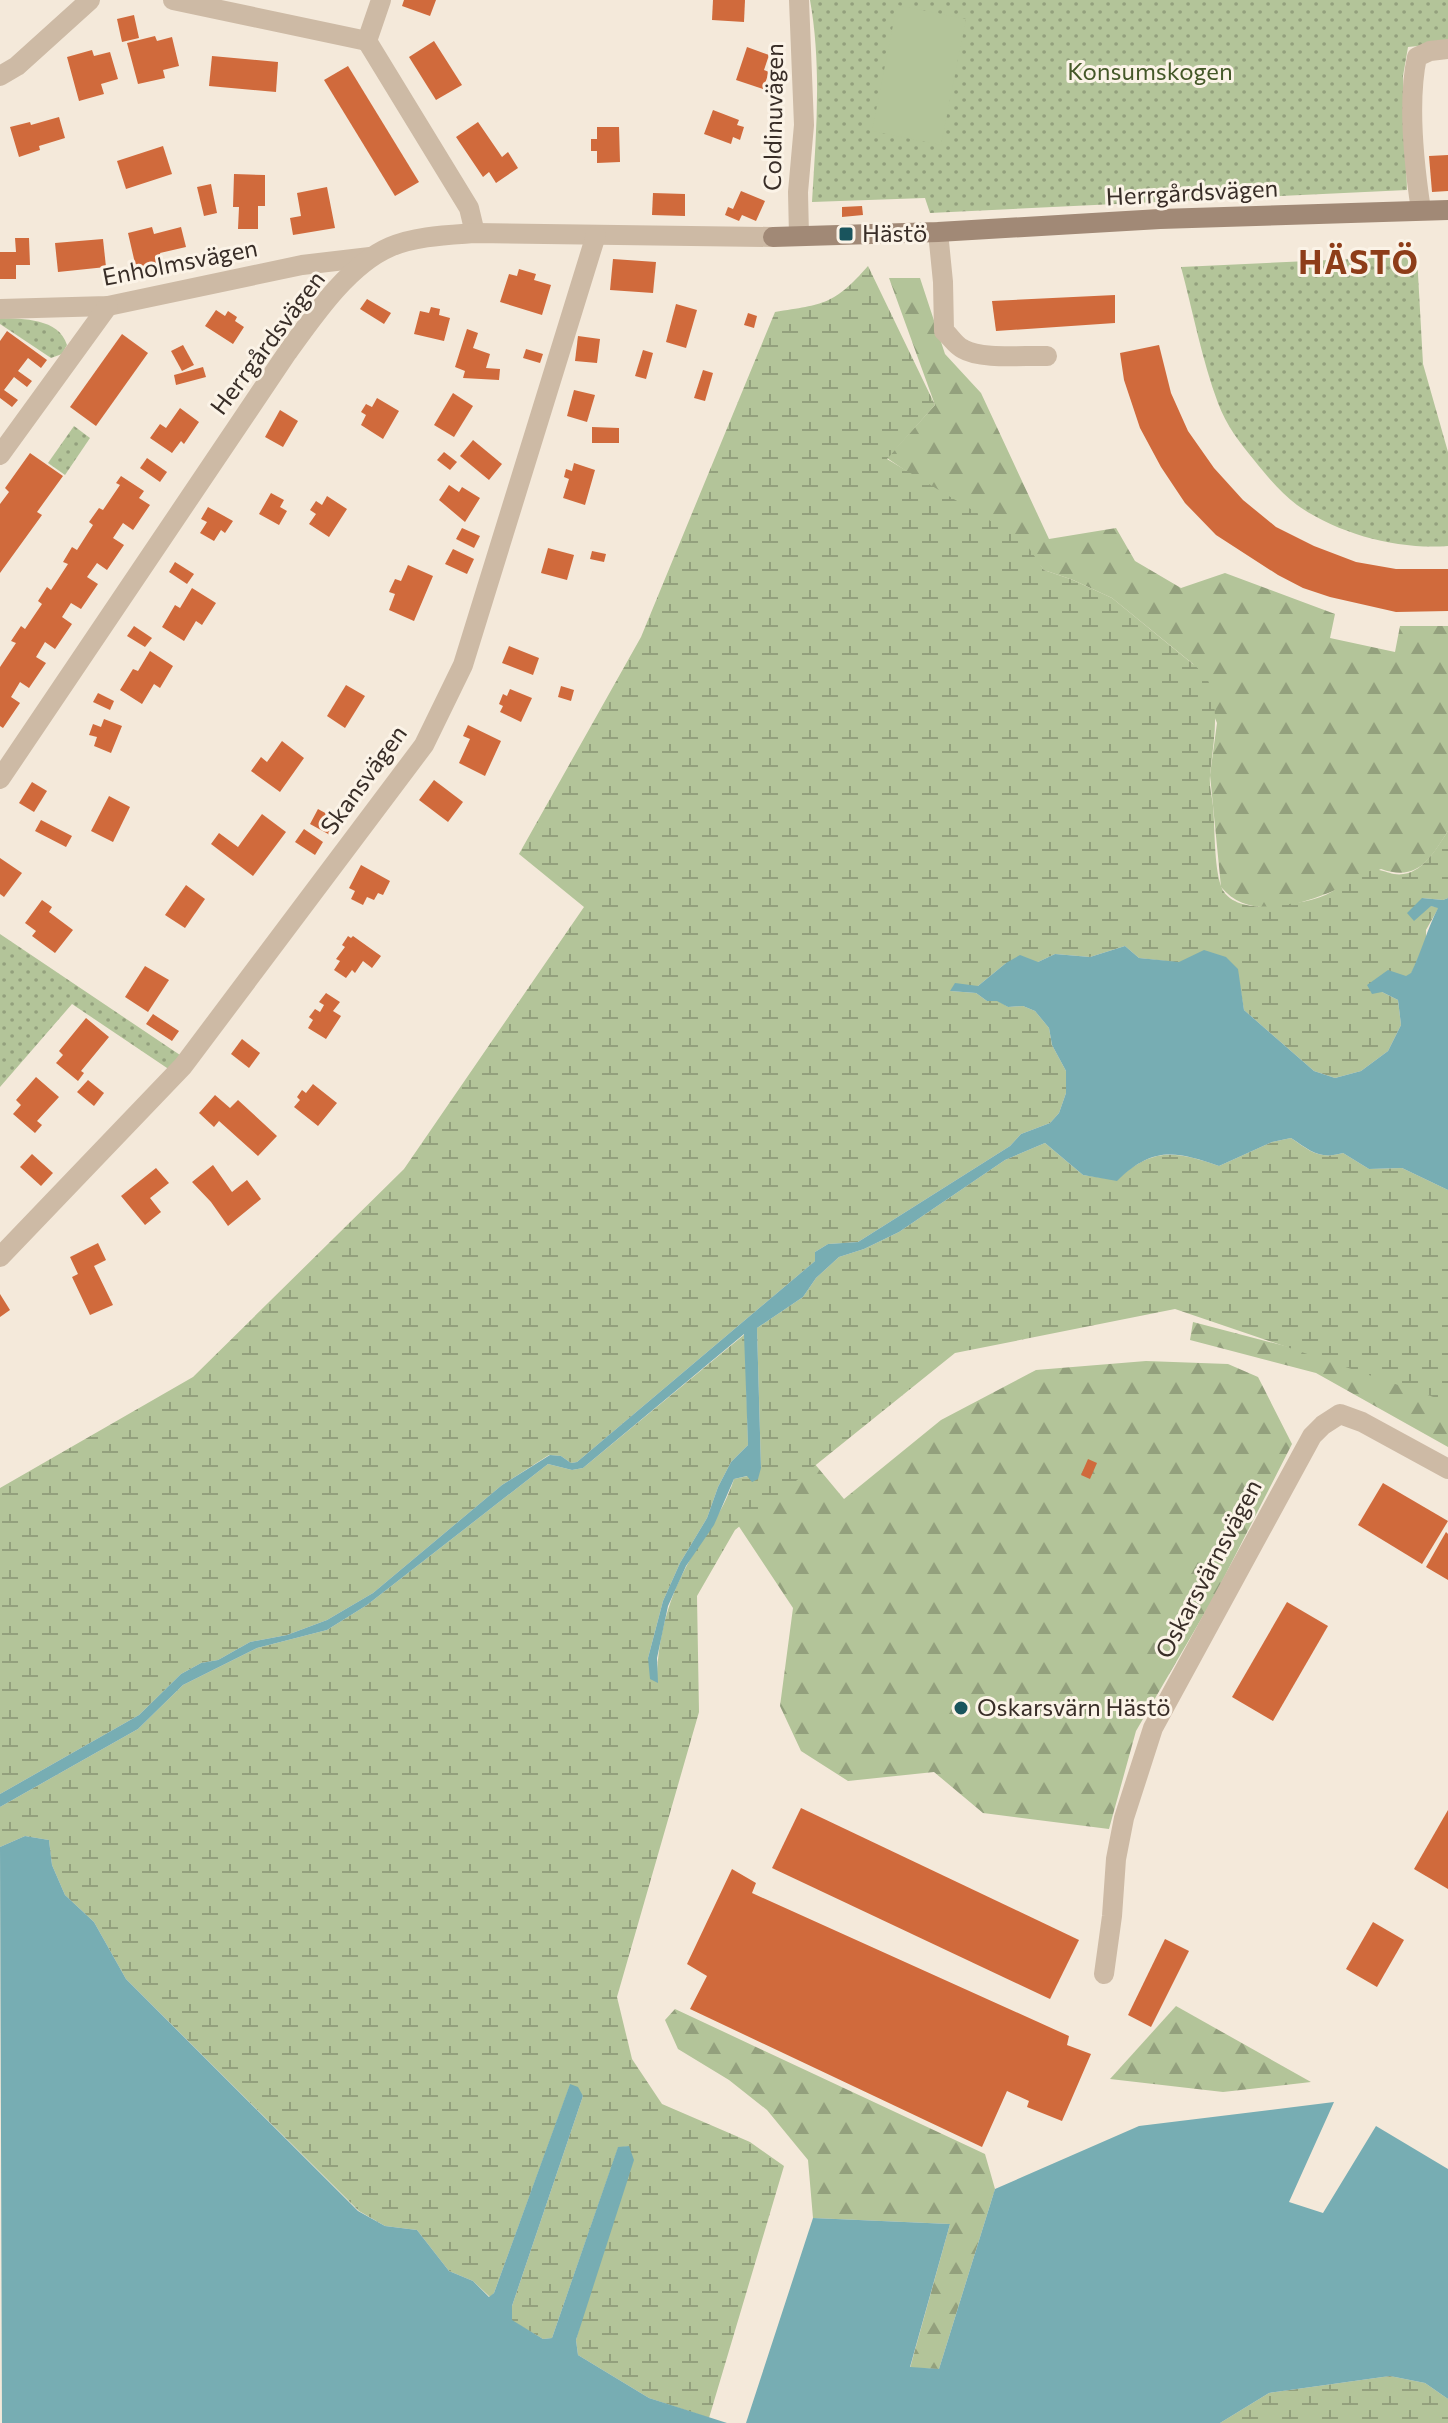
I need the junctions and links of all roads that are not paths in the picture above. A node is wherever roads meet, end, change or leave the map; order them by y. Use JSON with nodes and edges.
{"nodes":[{"id":1,"x":90,"y":0,"type":"edge"},
{"id":2,"x":173,"y":0,"type":"edge"},
{"id":3,"x":381,"y":0,"type":"edge"},
{"id":4,"x":799,"y":0,"type":"edge"},
{"id":5,"x":367,"y":41,"type":"junction"},
{"id":6,"x":1448,"y":49,"type":"edge"},
{"id":7,"x":0,"y":76,"type":"edge"},
{"id":8,"x":1421,"y":210,"type":"junction"},
{"id":9,"x":1448,"y":210,"type":"edge"},
{"id":10,"x":938,"y":232,"type":"junction"},
{"id":11,"x":475,"y":233,"type":"junction"},
{"id":12,"x":596,"y":235,"type":"junction"},
{"id":13,"x":799,"y":236,"type":"junction"},
{"id":14,"x":370,"y":257,"type":"junction"},
{"id":15,"x":108,"y":306,"type":"junction"},
{"id":16,"x":0,"y":309,"type":"edge"},
{"id":17,"x":1047,"y":356,"type":"dead end"},
{"id":18,"x":0,"y":455,"type":"edge"},
{"id":19,"x":0,"y":779,"type":"edge"},
{"id":20,"x":0,"y":1257,"type":"edge"},
{"id":21,"x":1448,"y":1469,"type":"edge"},
{"id":22,"x":1104,"y":1974,"type":"dead end"}],
"edges":[{"from":1,"to":7,"type":"street"},
{"from":2,"to":5,"type":"street"},
{"from":3,"to":5,"type":"street"},
{"from":4,"to":13,"type":"street","name":"Coldinuvägen"},
{"from":5,"to":11,"type":"street"},
{"from":6,"to":8,"type":"street"},
{"from":8,"to":9,"type":"street","name":"Herrgårdsvägen"},
{"from":8,"to":10,"type":"street","name":"Herrgårdsvägen"},
{"from":10,"to":13,"type":"street","name":"Herrgårdsvägen"},
{"from":10,"to":17,"type":"street"},
{"from":11,"to":12,"type":"street","name":"Herrgårdsvägen"},
{"from":11,"to":14,"type":"street","name":"Herrgårdsvägen"},
{"from":12,"to":13,"type":"street","name":"Herrgårdsvägen"},
{"from":12,"to":20,"type":"street","name":"Skansvägen"},
{"from":14,"to":15,"type":"street","name":"Enholmsvägen"},
{"from":14,"to":19,"type":"street","name":"Herrgårdsvägen"},
{"from":15,"to":16,"type":"street","name":"Enholmsvägen"},
{"from":15,"to":18,"type":"street"},
{"from":21,"to":22,"type":"street","name":"Oskarsvärnsvägen"}]}
